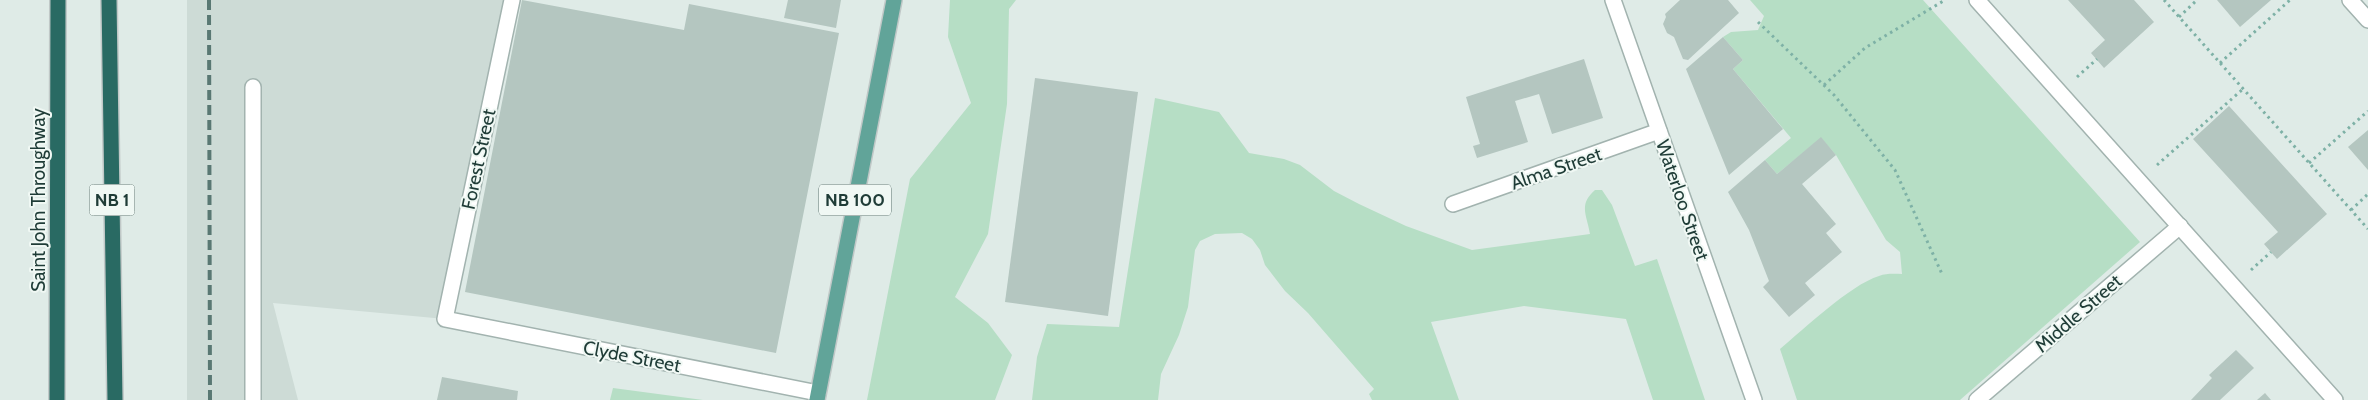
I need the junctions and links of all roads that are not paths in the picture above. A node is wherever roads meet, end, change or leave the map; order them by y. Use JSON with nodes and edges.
{"nodes":[{"id":1,"x":58,"y":0,"type":"edge"},
{"id":2,"x":109,"y":0,"type":"edge"},
{"id":3,"x":512,"y":0,"type":"edge"},
{"id":4,"x":894,"y":0,"type":"edge"},
{"id":5,"x":1613,"y":0,"type":"edge"},
{"id":6,"x":1978,"y":0,"type":"edge"},
{"id":7,"x":2350,"y":0,"type":"edge"},
{"id":8,"x":2368,"y":20,"type":"edge"},
{"id":9,"x":253,"y":87,"type":"dead end"},
{"id":10,"x":1659,"y":131,"type":"junction"},
{"id":11,"x":1452,"y":204,"type":"dead end"},
{"id":12,"x":2180,"y":226,"type":"junction"},
{"id":13,"x":445,"y":319,"type":"joint"},
{"id":14,"x":817,"y":396,"type":"edge"},
{"id":15,"x":57,"y":400,"type":"edge"},
{"id":16,"x":115,"y":400,"type":"edge"},
{"id":17,"x":252,"y":400,"type":"edge"},
{"id":18,"x":1754,"y":400,"type":"edge"},
{"id":19,"x":1977,"y":400,"type":"edge"},
{"id":20,"x":2335,"y":400,"type":"edge"}],
"edges":[{"from":1,"to":15,"type":"highway","name":"Saint John Throughway"},
{"from":2,"to":16,"type":"highway","number":"NB 1"},
{"from":3,"to":13,"type":"street","name":"Forest Street"},
{"from":4,"to":14,"type":"main road","number":"NB 100"},
{"from":5,"to":10,"type":"street","name":"Waterloo Street"},
{"from":6,"to":12,"type":"street"},
{"from":7,"to":8,"type":"street"},
{"from":9,"to":17,"type":"street"},
{"from":10,"to":11,"type":"street","name":"Alma Street"},
{"from":10,"to":18,"type":"street","name":"Waterloo Street"},
{"from":12,"to":19,"type":"street","name":"Middle Street"},
{"from":12,"to":20,"type":"street"},
{"from":13,"to":14,"type":"street","name":"Clyde Street"}]}
